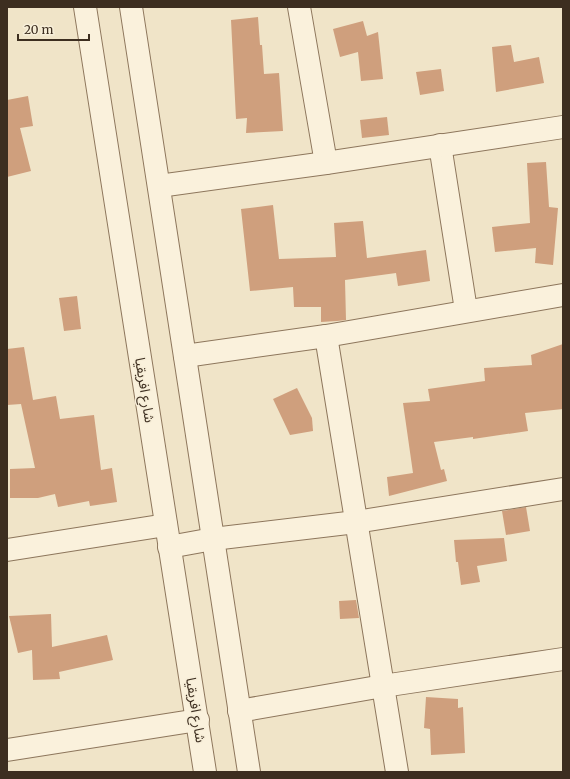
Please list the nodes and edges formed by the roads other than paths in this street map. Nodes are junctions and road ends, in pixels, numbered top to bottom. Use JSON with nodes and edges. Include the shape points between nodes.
{"nodes":[{"id":1,"x":86,"y":7,"type":"edge"},
{"id":2,"x":131,"y":7,"type":"edge"},
{"id":3,"x":299,"y":7,"type":"edge"},
{"id":4,"x":563,"y":127,"type":"edge"},
{"id":5,"x":440,"y":145,"type":"junction"},
{"id":6,"x":326,"y":163,"type":"junction"},
{"id":7,"x":159,"y":186,"type":"junction"},
{"id":8,"x":563,"y":295,"type":"edge"},
{"id":9,"x":466,"y":310,"type":"junction"},
{"id":10,"x":326,"y":336,"type":"junction"},
{"id":11,"x":185,"y":356,"type":"junction"},
{"id":12,"x":563,"y":489,"type":"edge"},
{"id":13,"x":356,"y":522,"type":"junction"},
{"id":14,"x":166,"y":525,"type":"junction"},
{"id":15,"x":213,"y":539,"type":"junction"},
{"id":16,"x":169,"y":546,"type":"junction"},
{"id":17,"x":7,"y":550,"type":"edge"},
{"id":18,"x":563,"y":659,"type":"edge"},
{"id":19,"x":383,"y":686,"type":"junction"},
{"id":20,"x":239,"y":711,"type":"junction"},
{"id":21,"x":198,"y":720,"type":"junction"},
{"id":22,"x":7,"y":750,"type":"edge"},
{"id":23,"x":205,"y":772,"type":"edge"},
{"id":24,"x":249,"y":772,"type":"edge"},
{"id":25,"x":398,"y":772,"type":"edge"}],
"edges":[{"from":1,"to":14,"type":"street","name":"شارع افريقيا"},
{"from":2,"to":7,"type":"street"},
{"from":3,"to":6,"type":"street"},
{"from":4,"to":5,"type":"street"},
{"from":5,"to":6,"type":"street"},
{"from":5,"to":9,"type":"street"},
{"from":6,"to":7,"type":"street"},
{"from":7,"to":11,"type":"street"},
{"from":8,"to":9,"type":"street"},
{"from":9,"to":10,"type":"street"},
{"from":10,"to":11,"type":"street"},
{"from":10,"to":13,"type":"street"},
{"from":11,"to":15,"type":"street"},
{"from":12,"to":13,"type":"street"},
{"from":13,"to":15,"type":"street"},
{"from":13,"to":19,"type":"street"},
{"from":14,"to":16,"type":"street","name":"شارع افريقيا"},
{"from":14,"to":17,"type":"street"},
{"from":15,"to":16,"type":"street"},
{"from":15,"to":20,"type":"street"},
{"from":16,"to":21,"type":"street","name":"شارع افريقيا"},
{"from":18,"to":19,"type":"street"},
{"from":19,"to":20,"type":"street"},
{"from":19,"to":25,"type":"street"},
{"from":20,"to":24,"type":"street"},
{"from":21,"to":22,"type":"street"},
{"from":21,"to":23,"type":"street","name":"شارع افريقيا"}]}
